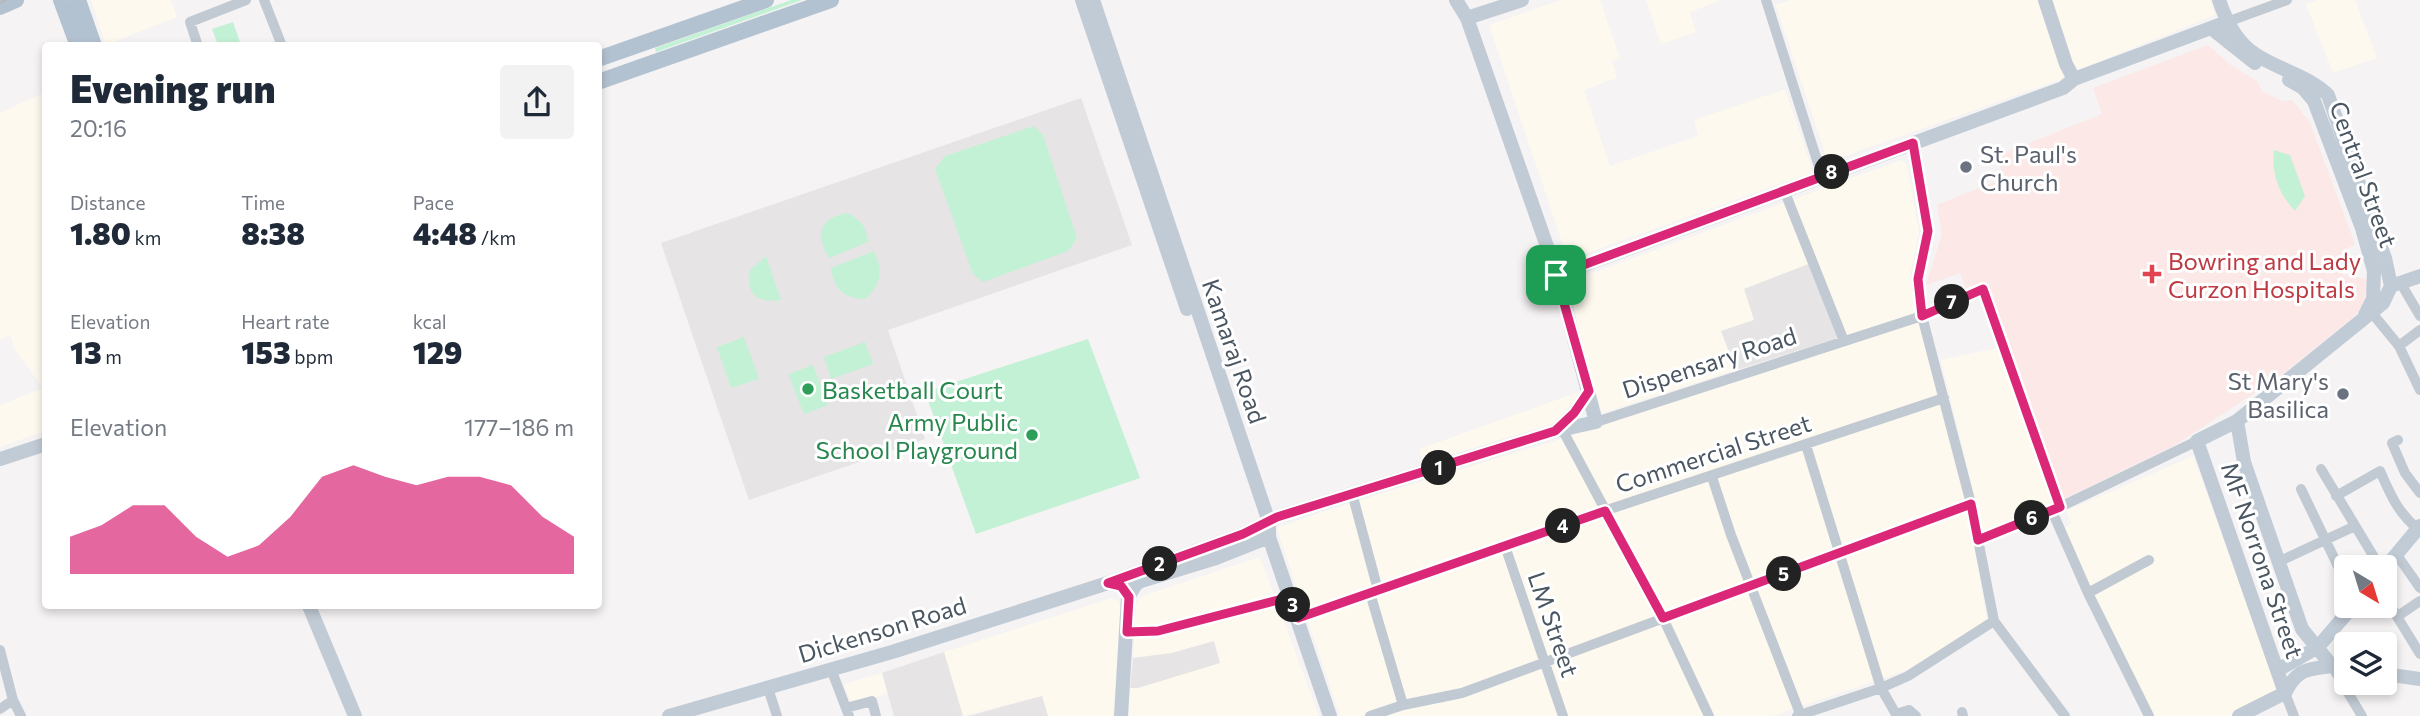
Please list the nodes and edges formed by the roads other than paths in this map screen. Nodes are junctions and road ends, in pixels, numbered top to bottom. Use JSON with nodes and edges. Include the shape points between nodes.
{"nodes":[{"id":1,"x":16,"y":0,"type":"edge"},
{"id":2,"x":61,"y":0,"type":"edge"},
{"id":3,"x":78,"y":0,"type":"edge"},
{"id":4,"x":246,"y":0,"type":"edge"},
{"id":5,"x":264,"y":0,"type":"edge"},
{"id":6,"x":766,"y":0,"type":"edge"},
{"id":7,"x":831,"y":0,"type":"edge"},
{"id":8,"x":1082,"y":0,"type":"edge"},
{"id":9,"x":1093,"y":0,"type":"edge"},
{"id":10,"x":1457,"y":0,"type":"edge"},
{"id":11,"x":1467,"y":0,"type":"edge"},
{"id":12,"x":1522,"y":0,"type":"edge"},
{"id":13,"x":1766,"y":0,"type":"edge"},
{"id":14,"x":2045,"y":0,"type":"edge"},
{"id":15,"x":2219,"y":0,"type":"edge"},
{"id":16,"x":2287,"y":0,"type":"edge"},
{"id":17,"x":0,"y":8,"type":"edge"},
{"id":18,"x":1468,"y":18,"type":"junction"},
{"id":19,"x":2227,"y":22,"type":"junction"},
{"id":20,"x":2211,"y":28,"type":"junction"},
{"id":21,"x":77,"y":42,"type":"edge"},
{"id":22,"x":93,"y":42,"type":"edge"},
{"id":23,"x":197,"y":42,"type":"edge"},
{"id":24,"x":280,"y":42,"type":"edge"},
{"id":25,"x":639,"y":44,"type":"junction"},
{"id":26,"x":602,"y":58,"type":"edge"},
{"id":27,"x":646,"y":65,"type":"junction"},
{"id":28,"x":1111,"y":71,"type":"junction"},
{"id":29,"x":2074,"y":79,"type":"junction"},
{"id":30,"x":602,"y":81,"type":"edge"},
{"id":31,"x":1913,"y":143,"type":"junction"},
{"id":32,"x":1822,"y":176,"type":"junction"},
{"id":33,"x":1784,"y":190,"type":"junction"},
{"id":34,"x":1556,"y":275,"type":"junction"},
{"id":35,"x":2420,"y":276,"type":"edge"},
{"id":36,"x":2395,"y":284,"type":"junction"},
{"id":37,"x":1922,"y":316,"type":"junction"},
{"id":38,"x":2420,"y":316,"type":"edge"},
{"id":39,"x":2366,"y":318,"type":"junction"},
{"id":40,"x":2420,"y":330,"type":"edge"},
{"id":41,"x":1844,"y":341,"type":"junction"},
{"id":42,"x":2399,"y":346,"type":"junction"},
{"id":43,"x":2415,"y":370,"type":"edge"},
{"id":44,"x":2420,"y":390,"type":"edge"},
{"id":45,"x":1589,"y":391,"type":"junction"},
{"id":46,"x":1944,"y":398,"type":"junction"},
{"id":47,"x":2236,"y":421,"type":"junction"},
{"id":48,"x":1596,"y":422,"type":"junction"},
{"id":49,"x":1559,"y":430,"type":"junction"},
{"id":50,"x":2398,"y":440,"type":"dead end"},
{"id":51,"x":2197,"y":441,"type":"junction"},
{"id":52,"x":42,"y":445,"type":"edge"},
{"id":53,"x":1806,"y":445,"type":"junction"},
{"id":54,"x":0,"y":459,"type":"edge"},
{"id":55,"x":2320,"y":469,"type":"dead end"},
{"id":56,"x":1712,"y":477,"type":"junction"},
{"id":57,"x":2301,"y":489,"type":"dead end"},
{"id":58,"x":2420,"y":493,"type":"edge"},
{"id":59,"x":1352,"y":494,"type":"junction"},
{"id":60,"x":2336,"y":496,"type":"junction"},
{"id":61,"x":1971,"y":504,"type":"junction"},
{"id":62,"x":2056,"y":509,"type":"junction"},
{"id":63,"x":1605,"y":511,"type":"junction"},
{"id":64,"x":2353,"y":527,"type":"junction"},
{"id":65,"x":1266,"y":528,"type":"junction"},
{"id":66,"x":2419,"y":528,"type":"edge"},
{"id":67,"x":1978,"y":540,"type":"junction"},
{"id":68,"x":2325,"y":542,"type":"junction"},
{"id":69,"x":1505,"y":546,"type":"junction"},
{"id":70,"x":1838,"y":555,"type":"junction"},
{"id":71,"x":2372,"y":555,"type":"edge"},
{"id":72,"x":2397,"y":555,"type":"edge"},
{"id":73,"x":2398,"y":556,"type":"edge"},
{"id":74,"x":2149,"y":560,"type":"dead end"},
{"id":75,"x":2334,"y":560,"type":"edge"},
{"id":76,"x":2278,"y":562,"type":"junction"},
{"id":77,"x":1108,"y":583,"type":"junction"},
{"id":78,"x":1750,"y":586,"type":"junction"},
{"id":79,"x":2420,"y":588,"type":"edge"},
{"id":80,"x":1374,"y":591,"type":"junction"},
{"id":81,"x":2088,"y":593,"type":"junction"},
{"id":82,"x":1129,"y":597,"type":"junction"},
{"id":83,"x":1290,"y":597,"type":"junction"},
{"id":84,"x":2420,"y":601,"type":"edge"},
{"id":85,"x":301,"y":609,"type":"edge"},
{"id":86,"x":310,"y":609,"type":"edge"},
{"id":87,"x":2398,"y":616,"type":"joint"},
{"id":88,"x":1298,"y":618,"type":"junction"},
{"id":89,"x":1663,"y":618,"type":"junction"},
{"id":90,"x":2343,"y":618,"type":"edge"},
{"id":91,"x":1994,"y":621,"type":"junction"},
{"id":92,"x":1127,"y":632,"type":"junction"},
{"id":93,"x":2318,"y":647,"type":"junction"},
{"id":94,"x":0,"y":650,"type":"edge"},
{"id":95,"x":2420,"y":654,"type":"edge"},
{"id":96,"x":2334,"y":662,"type":"edge"},
{"id":97,"x":1544,"y":663,"type":"junction"},
{"id":98,"x":2334,"y":667,"type":"edge"},
{"id":99,"x":831,"y":669,"type":"junction"},
{"id":100,"x":2278,"y":670,"type":"junction"},
{"id":101,"x":2397,"y":674,"type":"edge"},
{"id":102,"x":2419,"y":674,"type":"edge"},
{"id":103,"x":768,"y":688,"type":"junction"},
{"id":104,"x":1881,"y":688,"type":"junction"},
{"id":105,"x":2285,"y":693,"type":"junction"},
{"id":106,"x":2352,"y":695,"type":"edge"},
{"id":107,"x":13,"y":700,"type":"junction"},
{"id":108,"x":1403,"y":705,"type":"junction"},
{"id":109,"x":0,"y":709,"type":"edge"},
{"id":110,"x":848,"y":712,"type":"edge"},
{"id":111,"x":1896,"y":715,"type":"edge"},
{"id":112,"x":21,"y":716,"type":"edge"},
{"id":113,"x":345,"y":716,"type":"edge"},
{"id":114,"x":355,"y":716,"type":"edge"},
{"id":115,"x":669,"y":716,"type":"edge"},
{"id":116,"x":776,"y":716,"type":"edge"},
{"id":117,"x":876,"y":716,"type":"edge"},
{"id":118,"x":1122,"y":716,"type":"edge"},
{"id":119,"x":1331,"y":716,"type":"edge"},
{"id":120,"x":1370,"y":716,"type":"edge"},
{"id":121,"x":1563,"y":716,"type":"edge"},
{"id":122,"x":1710,"y":716,"type":"edge"},
{"id":123,"x":1799,"y":716,"type":"edge"},
{"id":124,"x":1916,"y":716,"type":"edge"},
{"id":125,"x":2065,"y":716,"type":"edge"},
{"id":126,"x":2149,"y":716,"type":"edge"},
{"id":127,"x":2239,"y":716,"type":"edge"},
{"id":128,"x":2294,"y":716,"type":"edge"},
{"id":129,"x":2362,"y":716,"type":"edge"}],
"edges":[{"from":1,"to":17,"type":"main road"},
{"from":2,"to":21,"type":"main road"},
{"from":3,"to":22,"type":"main road"},
{"from":4,"to":23,"type":"street","via":[[190,22]]},
{"from":5,"to":24,"type":"street"},
{"from":6,"to":25,"type":"main road"},
{"from":7,"to":27,"type":"main road"},
{"from":8,"to":28,"type":"street","name":"Kamaraj Road"},
{"from":9,"to":28,"type":"street","name":"Kamaraj Road"},
{"from":10,"to":18,"type":"street"},
{"from":11,"to":18,"type":"street"},
{"from":12,"to":18,"type":"street"},
{"from":13,"to":32,"type":"street"},
{"from":14,"to":29,"type":"street"},
{"from":15,"to":19,"type":"street","name":"Central Street"},
{"from":16,"to":19,"type":"street"},
{"from":18,"to":34,"type":"street"},
{"from":19,"to":20,"type":"street"},
{"from":19,"to":36,"type":"street","name":"Central Street","via":[[2255,54],[2316,84],[2328,95]]},
{"from":20,"to":29,"type":"street"},
{"from":20,"to":39,"type":"street","name":"Central Street","via":[[2248,59],[2303,88],[2314,101],[2375,273]]},
{"from":25,"to":26,"type":"main road"},
{"from":25,"to":27,"type":"main road"},
{"from":27,"to":30,"type":"main road"},
{"from":28,"to":65,"type":"street","name":"Kamaraj Road"},
{"from":29,"to":31,"type":"street","via":[[2063,88]]},
{"from":31,"to":32,"type":"street"},
{"from":31,"to":37,"type":"street","via":[[1928,231],[1918,279]]},
{"from":32,"to":33,"type":"street"},
{"from":33,"to":34,"type":"street"},
{"from":33,"to":41,"type":"street"},
{"from":34,"to":45,"type":"street"},
{"from":35,"to":36,"type":"street"},
{"from":36,"to":38,"type":"street"},
{"from":36,"to":39,"type":"street"},
{"from":37,"to":41,"type":"street","name":"Dispensary Road"},
{"from":37,"to":46,"type":"street"},
{"from":37,"to":62,"type":"street","name":"Dispensary Road","via":[[1983,289]]},
{"from":39,"to":42,"type":"street"},
{"from":39,"to":47,"type":"street"},
{"from":40,"to":42,"type":"street"},
{"from":41,"to":48,"type":"street","name":"Dispensary Road"},
{"from":42,"to":43,"type":"street"},
{"from":43,"to":44,"type":"street"},
{"from":45,"to":48,"type":"street"},
{"from":45,"to":49,"type":"street"},
{"from":46,"to":53,"type":"street","name":"Commercial Street"},
{"from":46,"to":61,"type":"street"},
{"from":47,"to":51,"type":"street"},
{"from":47,"to":76,"type":"street","name":"MF Norrona Street","via":[[2244,462]]},
{"from":48,"to":49,"type":"street","name":"Dispensary Road"},
{"from":49,"to":59,"type":"street","name":"Dispensary Road"},
{"from":49,"to":63,"type":"street"},
{"from":50,"to":58,"type":"street","via":[[2392,443]]},
{"from":51,"to":62,"type":"street"},
{"from":51,"to":100,"type":"street","name":"MF Norrona Street"},
{"from":52,"to":54,"type":"street"},
{"from":53,"to":56,"type":"street","name":"Commercial Street"},
{"from":53,"to":70,"type":"street"},
{"from":55,"to":60,"type":"street"},
{"from":56,"to":63,"type":"street","name":"Commercial Street"},
{"from":56,"to":78,"type":"street"},
{"from":57,"to":68,"type":"street"},
{"from":59,"to":65,"type":"street","name":"Dispensary Road","via":[[1277,517]]},
{"from":59,"to":80,"type":"street"},
{"from":60,"to":64,"type":"street"},
{"from":60,"to":66,"type":"street","via":[[2380,471],[2393,501]]},
{"from":61,"to":67,"type":"street"},
{"from":61,"to":70,"type":"street"},
{"from":62,"to":67,"type":"street"},
{"from":62,"to":81,"type":"street"},
{"from":63,"to":69,"type":"street","name":"Commercial Street"},
{"from":63,"to":89,"type":"street"},
{"from":64,"to":68,"type":"street"},
{"from":64,"to":71,"type":"street"},
{"from":65,"to":77,"type":"street","name":"Dickenson Road"},
{"from":65,"to":82,"type":"street","via":[[1216,558],[1141,581]]},
{"from":65,"to":83,"type":"street","name":"Kamaraj Road"},
{"from":66,"to":72,"type":"street"},
{"from":67,"to":91,"type":"street"},
{"from":68,"to":75,"type":"street"},
{"from":68,"to":76,"type":"street"},
{"from":69,"to":80,"type":"street","name":"Commercial Street"},
{"from":69,"to":97,"type":"street","name":"LM Street"},
{"from":70,"to":78,"type":"street"},
{"from":70,"to":104,"type":"street"},
{"from":73,"to":79,"type":"street"},
{"from":74,"to":81,"type":"street"},
{"from":76,"to":93,"type":"street","name":"MF Norrona Street","via":[[2302,629]]},
{"from":77,"to":82,"type":"street","via":[[1121,586]]},
{"from":77,"to":99,"type":"street","name":"Dickenson Road"},
{"from":78,"to":89,"type":"street"},
{"from":78,"to":123,"type":"street"},
{"from":80,"to":88,"type":"street","name":"Commercial Street"},
{"from":80,"to":108,"type":"street"},
{"from":81,"to":126,"type":"street"},
{"from":82,"to":92,"type":"street"},
{"from":83,"to":88,"type":"street","name":"Kamaraj Road"},
{"from":83,"to":92,"type":"street","via":[[1158,631]]},
{"from":84,"to":87,"type":"street"},
{"from":85,"to":113,"type":"street"},
{"from":86,"to":114,"type":"street"},
{"from":87,"to":95,"type":"street"},
{"from":88,"to":119,"type":"street","name":"Kamaraj Road"},
{"from":89,"to":97,"type":"street"},
{"from":89,"to":122,"type":"street"},
{"from":90,"to":93,"type":"street"},
{"from":91,"to":104,"type":"street"},
{"from":91,"to":125,"type":"street"},
{"from":92,"to":118,"type":"street"},
{"from":93,"to":96,"type":"street","name":"MF Norrona Street"},
{"from":93,"to":100,"type":"street"},
{"from":94,"to":107,"type":"street"},
{"from":97,"to":108,"type":"street","via":[[1462,692]]},
{"from":97,"to":121,"type":"street","name":"LM Street"},
{"from":98,"to":105,"type":"street","via":[[2304,670],[2292,678]]},
{"from":99,"to":103,"type":"street","name":"Dickenson Road"},
{"from":99,"to":110,"type":"street"},
{"from":100,"to":105,"type":"street","name":"MF Norrona Street"},
{"from":101,"to":102,"type":"street"},
{"from":103,"to":115,"type":"street","name":"Dickenson Road"},
{"from":103,"to":116,"type":"street"},
{"from":104,"to":111,"type":"street"},
{"from":104,"to":123,"type":"street"},
{"from":105,"to":127,"type":"street"},
{"from":105,"to":128,"type":"street"},
{"from":106,"to":129,"type":"street"},
{"from":107,"to":109,"type":"street"},
{"from":107,"to":112,"type":"street"},
{"from":108,"to":120,"type":"street"},
{"from":110,"to":117,"type":"street","via":[[872,701]]},
{"from":111,"to":124,"type":"street","via":[[1909,710]]}]}
